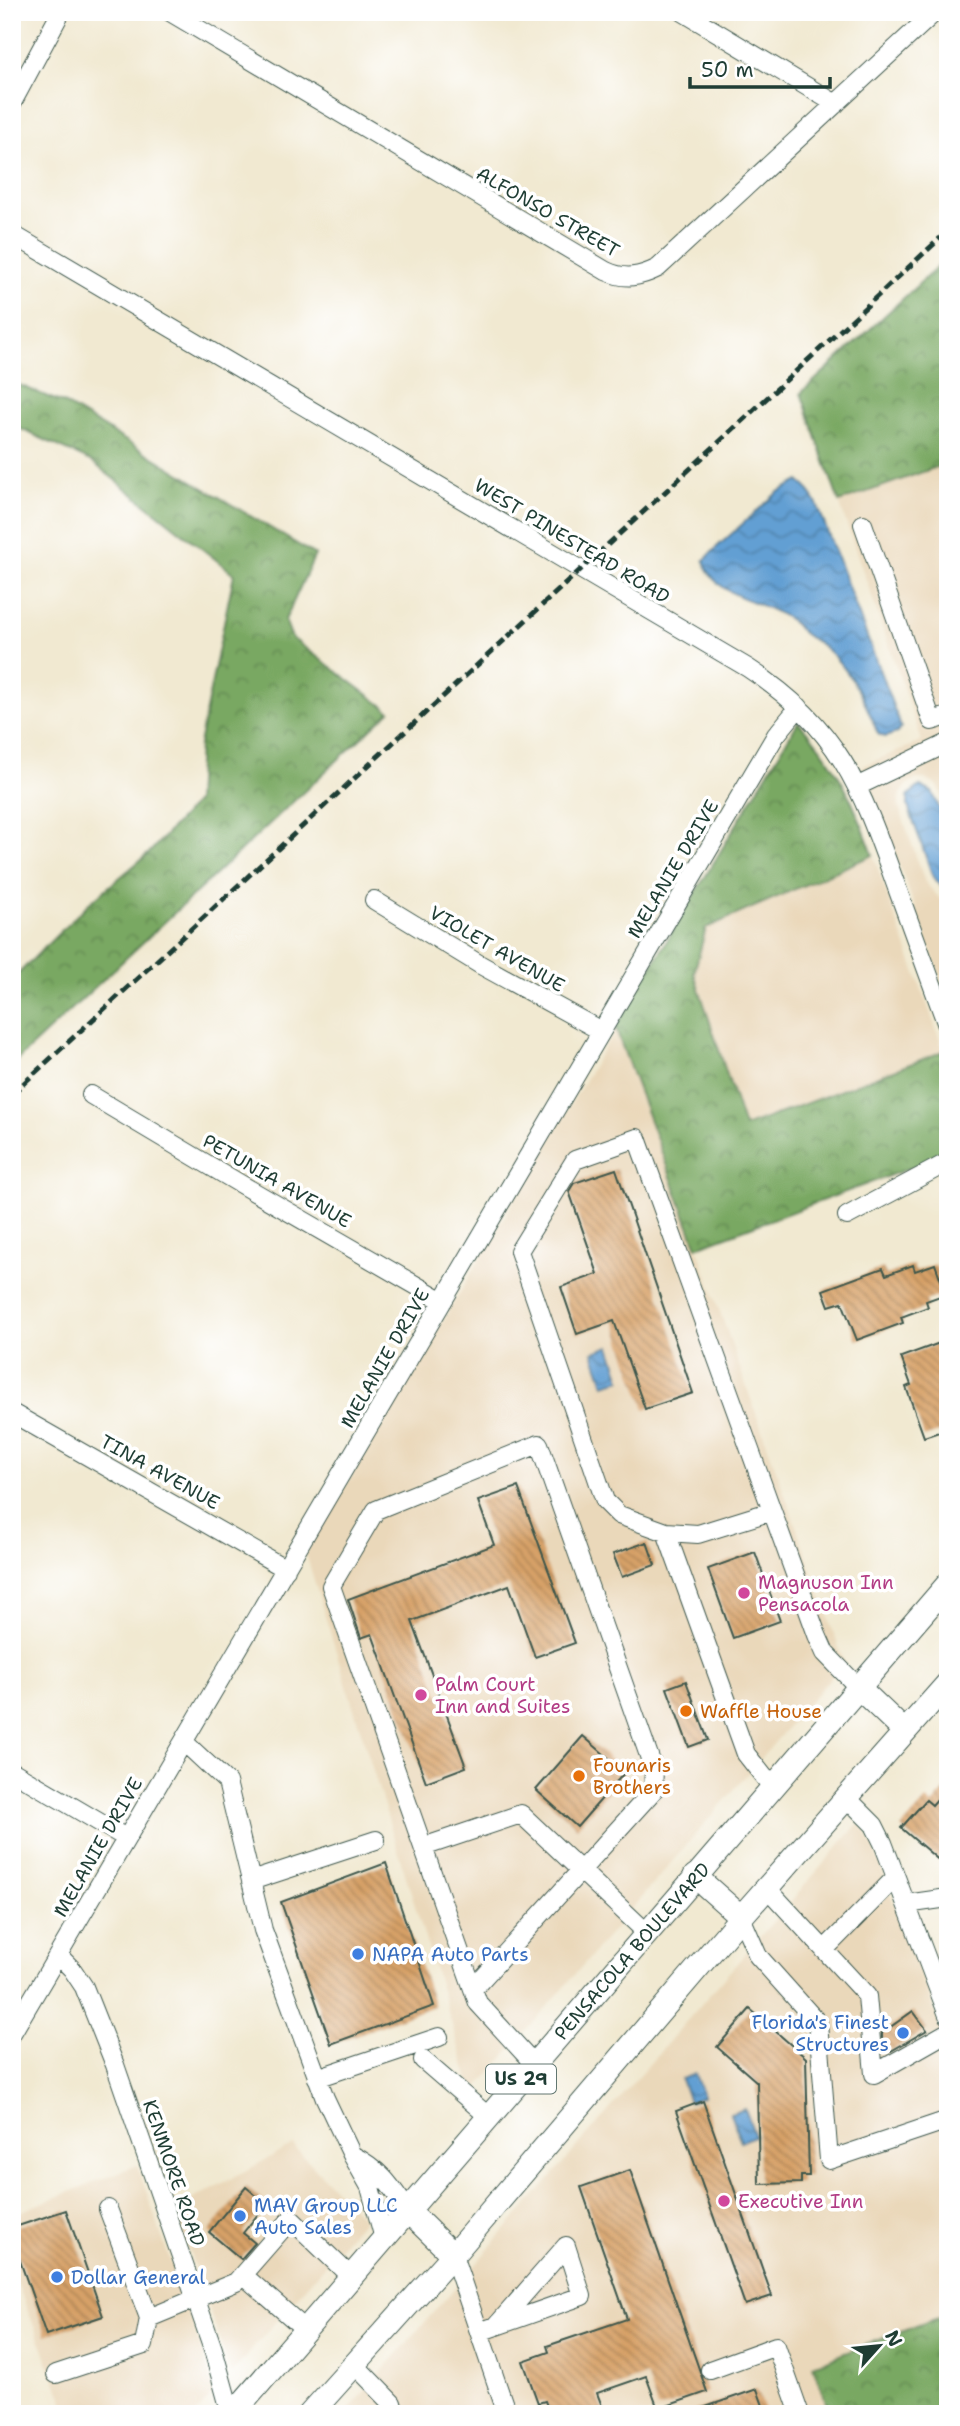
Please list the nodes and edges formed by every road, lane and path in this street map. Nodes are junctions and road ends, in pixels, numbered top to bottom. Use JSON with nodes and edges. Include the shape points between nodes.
{"nodes":[{"id":1,"x":61,"y":12,"type":"edge"},
{"id":2,"x":170,"y":12,"type":"edge"},
{"id":3,"x":683,"y":12,"type":"edge"},
{"id":4,"x":936,"y":12,"type":"edge"},
{"id":5,"x":12,"y":103,"type":"edge"},
{"id":6,"x":836,"y":104,"type":"junction"},
{"id":7,"x":12,"y":234,"type":"edge"},
{"id":8,"x":863,"y":524,"type":"dead end"},
{"id":9,"x":799,"y":707,"type":"junction"},
{"id":10,"x":948,"y":716,"type":"edge"},
{"id":11,"x":948,"y":743,"type":"edge"},
{"id":12,"x":858,"y":786,"type":"junction"},
{"id":13,"x":374,"y":901,"type":"dead end"},
{"id":14,"x":948,"y":1028,"type":"edge"},
{"id":15,"x":601,"y":1031,"type":"junction"},
{"id":16,"x":91,"y":1095,"type":"dead end"},
{"id":17,"x":948,"y":1162,"type":"edge"},
{"id":18,"x":847,"y":1216,"type":"dead end"},
{"id":19,"x":443,"y":1301,"type":"junction"},
{"id":20,"x":12,"y":1413,"type":"edge"},
{"id":21,"x":772,"y":1511,"type":"junction"},
{"id":22,"x":666,"y":1532,"type":"junction"},
{"id":23,"x":286,"y":1569,"type":"junction"},
{"id":24,"x":948,"y":1584,"type":"edge"},
{"id":25,"x":948,"y":1683,"type":"edge"},
{"id":26,"x":858,"y":1687,"type":"junction"},
{"id":27,"x":904,"y":1731,"type":"junction"},
{"id":28,"x":184,"y":1742,"type":"junction"},
{"id":29,"x":12,"y":1771,"type":"edge"},
{"id":30,"x":772,"y":1787,"type":"junction"},
{"id":31,"x":847,"y":1798,"type":"junction"},
{"id":32,"x":126,"y":1838,"type":"junction"},
{"id":33,"x":376,"y":1840,"type":"dead end"},
{"id":34,"x":423,"y":1847,"type":"junction"},
{"id":35,"x":581,"y":1870,"type":"junction"},
{"id":36,"x":695,"y":1877,"type":"junction"},
{"id":37,"x":897,"y":1877,"type":"junction"},
{"id":38,"x":251,"y":1881,"type":"junction"},
{"id":39,"x":767,"y":1888,"type":"junction"},
{"id":40,"x":948,"y":1898,"type":"edge"},
{"id":41,"x":906,"y":1904,"type":"junction"},
{"id":42,"x":741,"y":1917,"type":"junction"},
{"id":43,"x":646,"y":1933,"type":"junction"},
{"id":44,"x":824,"y":1950,"type":"junction"},
{"id":45,"x":58,"y":1955,"type":"junction"},
{"id":46,"x":473,"y":1989,"type":"junction"},
{"id":47,"x":948,"y":2015,"type":"edge"},
{"id":48,"x":948,"y":2032,"type":"edge"},
{"id":49,"x":12,"y":2033,"type":"edge"},
{"id":50,"x":439,"y":2036,"type":"dead end"},
{"id":51,"x":422,"y":2060,"type":"dead end"},
{"id":52,"x":534,"y":2064,"type":"junction"},
{"id":53,"x":317,"y":2078,"type":"junction"},
{"id":54,"x":489,"y":2117,"type":"junction"},
{"id":55,"x":948,"y":2120,"type":"edge"},
{"id":56,"x":352,"y":2155,"type":"junction"},
{"id":57,"x":108,"y":2209,"type":"dead end"},
{"id":58,"x":408,"y":2211,"type":"junction"},
{"id":59,"x":384,"y":2239,"type":"junction"},
{"id":60,"x":453,"y":2255,"type":"junction"},
{"id":61,"x":243,"y":2275,"type":"junction"},
{"id":62,"x":351,"y":2277,"type":"junction"},
{"id":63,"x":195,"y":2300,"type":"junction"},
{"id":64,"x":149,"y":2318,"type":"junction"},
{"id":65,"x":488,"y":2329,"type":"junction"},
{"id":66,"x":306,"y":2330,"type":"junction"},
{"id":67,"x":354,"y":2364,"type":"junction"},
{"id":68,"x":710,"y":2370,"type":"dead end"},
{"id":69,"x":56,"y":2374,"type":"dead end"},
{"id":70,"x":232,"y":2414,"type":"edge"},
{"id":71,"x":310,"y":2414,"type":"edge"},
{"id":72,"x":395,"y":2414,"type":"edge"},
{"id":73,"x":507,"y":2414,"type":"edge"},
{"id":74,"x":800,"y":2414,"type":"edge"}],
"edges":[{"from":1,"to":5,"type":"street"},
{"from":2,"to":6,"type":"street","name":"ALFONSO STREET","via":[[595,265],[628,277],[658,268]]},
{"from":3,"to":6,"type":"street"},
{"from":4,"to":6,"type":"street","name":"ALFONSO STREET"},
{"from":7,"to":9,"type":"street","name":"WEST PINESTEAD ROAD","via":[[748,668]]},
{"from":8,"to":10,"type":"street","via":[[932,721]]},
{"from":9,"to":12,"type":"street","name":"WEST PINESTEAD ROAD","via":[[834,746]]},
{"from":9,"to":15,"type":"street","name":"MELANIE DRIVE","via":[[776,735]]},
{"from":11,"to":12,"type":"street"},
{"from":12,"to":14,"type":"street","name":"WEST PINESTEAD ROAD"},
{"from":13,"to":15,"type":"street","name":"VIOLET AVENUE"},
{"from":15,"to":19,"type":"street","name":"MELANIE DRIVE"},
{"from":16,"to":19,"type":"street","name":"PETUNIA AVENUE"},
{"from":17,"to":18,"type":"street"},
{"from":19,"to":23,"type":"street","name":"MELANIE DRIVE"},
{"from":20,"to":23,"type":"street","name":"TINA AVENUE"},
{"from":21,"to":22,"type":"street","via":[[698,1534]]},
{"from":21,"to":22,"type":"street","via":[[638,1138],[575,1160],[519,1251],[605,1501],[619,1516]]},
{"from":21,"to":26,"type":"street","via":[[825,1653]]},
{"from":22,"to":30,"type":"street","via":[[746,1754]]},
{"from":23,"to":28,"type":"street","name":"MELANIE DRIVE"},
{"from":24,"to":26,"type":"main road","name":"PENSACOLA BOULEVARD","number":"US 29"},
{"from":25,"to":27,"type":"main road","number":"US 29"},
{"from":26,"to":27,"type":"main road"},
{"from":26,"to":30,"type":"main road","name":"PENSACOLA BOULEVARD","number":"US 29"},
{"from":27,"to":31,"type":"main road","number":"US 29"},
{"from":28,"to":32,"type":"street","name":"MELANIE DRIVE"},
{"from":28,"to":38,"type":"street","via":[[227,1782]]},
{"from":29,"to":32,"type":"street"},
{"from":30,"to":36,"type":"main road","name":"PENSACOLA BOULEVARD","number":"US 29"},
{"from":31,"to":37,"type":"street","via":[[874,1825]]},
{"from":31,"to":39,"type":"main road","number":"US 29"},
{"from":32,"to":45,"type":"street","name":"MELANIE DRIVE"},
{"from":33,"to":38,"type":"street"},
{"from":34,"to":35,"type":"street","via":[[520,1814]]},
{"from":34,"to":35,"type":"street","via":[[331,1586],[376,1510],[539,1444],[654,1770],[653,1791]]},
{"from":34,"to":46,"type":"street"},
{"from":35,"to":43,"type":"street"},
{"from":35,"to":46,"type":"street"},
{"from":36,"to":42,"type":"main road"},
{"from":36,"to":43,"type":"main road","name":"PENSACOLA BOULEVARD","number":"US 29"},
{"from":37,"to":41,"type":"street"},
{"from":37,"to":44,"type":"street"},
{"from":38,"to":53,"type":"street","via":[[263,1930]]},
{"from":39,"to":42,"type":"main road","number":"US 29"},
{"from":39,"to":44,"type":"street"},
{"from":40,"to":41,"type":"street"},
{"from":41,"to":47,"type":"street"},
{"from":42,"to":55,"type":"street","via":[[758,1956],[818,2024],[829,2160]]},
{"from":42,"to":60,"type":"main road","number":"US 29"},
{"from":43,"to":52,"type":"main road","name":"PENSACOLA BOULEVARD","number":"US 29"},
{"from":44,"to":48,"type":"street","via":[[867,1996],[874,2074]]},
{"from":45,"to":49,"type":"street","name":"MELANIE DRIVE"},
{"from":45,"to":63,"type":"street","name":"KENMORE ROAD","via":[[84,1987]]},
{"from":46,"to":52,"type":"street","via":[[478,2003]]},
{"from":50,"to":53,"type":"street"},
{"from":51,"to":54,"type":"street"},
{"from":52,"to":54,"type":"main road","name":"PENSACOLA BOULEVARD","number":"US 29"},
{"from":53,"to":56,"type":"street"},
{"from":54,"to":58,"type":"main road","name":"PENSACOLA BOULEVARD","number":"US 29"},
{"from":56,"to":58,"type":"street","via":[[384,2176]]},
{"from":56,"to":59,"type":"street","via":[[370,2187]]},
{"from":57,"to":64,"type":"street"},
{"from":58,"to":59,"type":"main road","name":"PENSACOLA BOULEVARD","number":"US 29"},
{"from":58,"to":60,"type":"main road"},
{"from":59,"to":62,"type":"main road","name":"PENSACOLA BOULEVARD","number":"US 29"},
{"from":60,"to":65,"type":"street"},
{"from":60,"to":67,"type":"main road","number":"US 29"},
{"from":61,"to":62,"type":"street","via":[[291,2220]]},
{"from":61,"to":63,"type":"street","via":[[236,2283]]},
{"from":61,"to":66,"type":"street"},
{"from":62,"to":66,"type":"main road","name":"PENSACOLA BOULEVARD","number":"US 29"},
{"from":63,"to":64,"type":"street"},
{"from":63,"to":70,"type":"street","name":"KENMORE ROAD"},
{"from":64,"to":69,"type":"street","via":[[144,2345]]},
{"from":65,"to":65,"type":"street","via":[[583,2297],[566,2246],[540,2276]]},
{"from":65,"to":73,"type":"street"},
{"from":66,"to":70,"type":"main road","name":"PENSACOLA BOULEVARD","number":"US 29"},
{"from":67,"to":71,"type":"main road","number":"US 29"},
{"from":67,"to":72,"type":"street","via":[[392,2403]]},
{"from":68,"to":74,"type":"street","via":[[776,2346]]}]}
